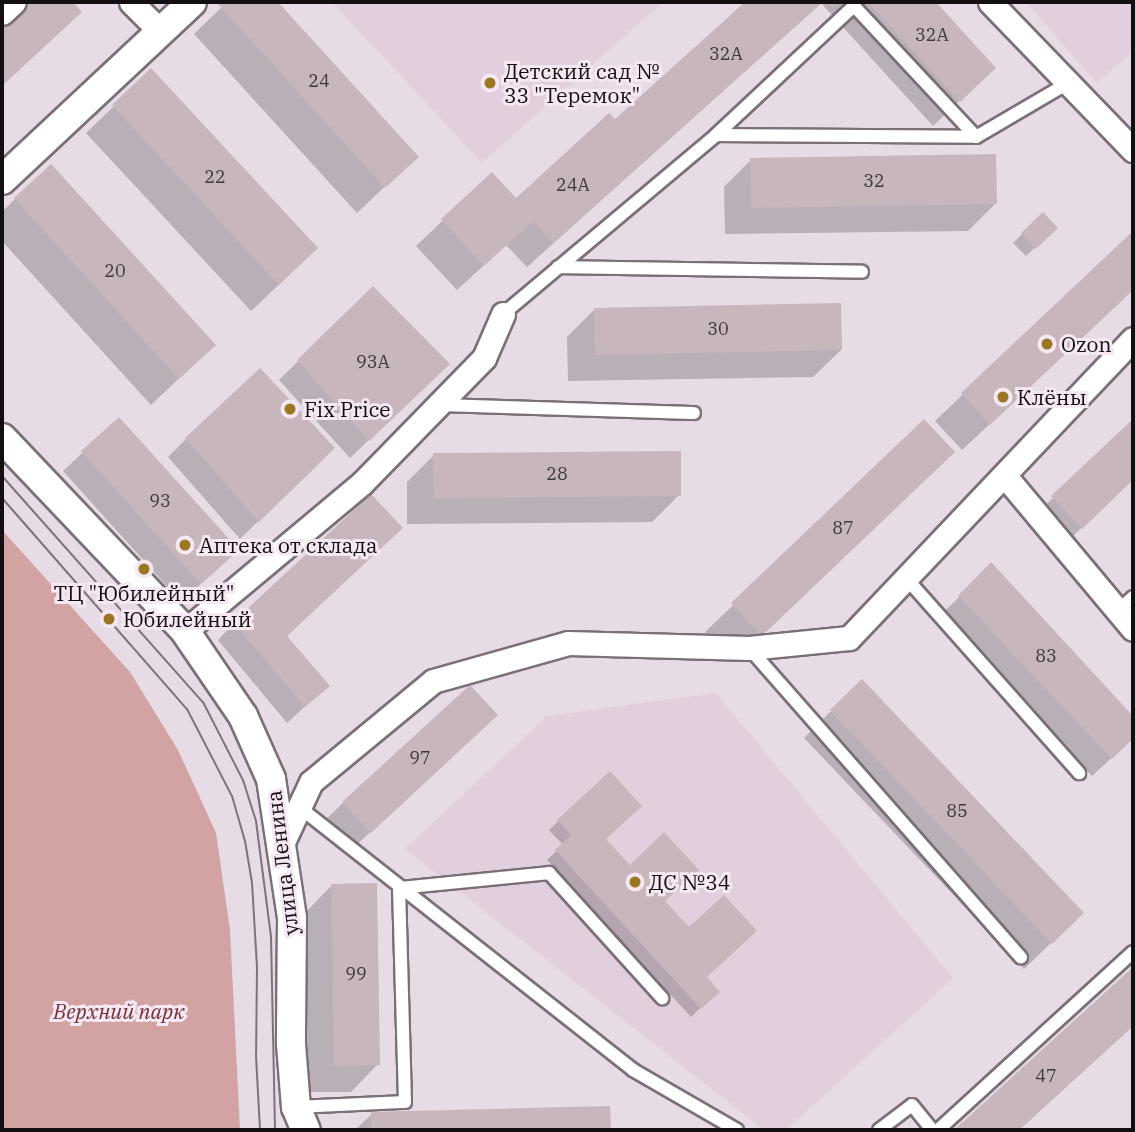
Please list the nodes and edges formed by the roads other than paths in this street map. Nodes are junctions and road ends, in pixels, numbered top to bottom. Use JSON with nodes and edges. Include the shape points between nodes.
{"nodes":[{"id":1,"x":14,"y":2,"type":"edge"},
{"id":2,"x":131,"y":2,"type":"edge"},
{"id":3,"x":192,"y":2,"type":"edge"},
{"id":4,"x":990,"y":2,"type":"edge"},
{"id":5,"x":2,"y":12,"type":"edge"},
{"id":6,"x":165,"y":26,"type":"junction"},
{"id":7,"x":1068,"y":83,"type":"junction"},
{"id":8,"x":716,"y":135,"type":"junction"},
{"id":9,"x":976,"y":137,"type":"junction"},
{"id":10,"x":1133,"y":150,"type":"edge"},
{"id":11,"x":2,"y":180,"type":"edge"},
{"id":12,"x":558,"y":267,"type":"junction"},
{"id":13,"x":862,"y":272,"type":"dead end"},
{"id":14,"x":503,"y":314,"type":"joint"},
{"id":15,"x":1133,"y":339,"type":"edge"},
{"id":16,"x":439,"y":405,"type":"junction"},
{"id":17,"x":694,"y":413,"type":"dead end"},
{"id":18,"x":2,"y":438,"type":"edge"},
{"id":19,"x":1005,"y":476,"type":"junction"},
{"id":20,"x":906,"y":578,"type":"junction"},
{"id":21,"x":1126,"y":604,"type":"edge"},
{"id":22,"x":1133,"y":629,"type":"edge"},
{"id":23,"x":185,"y":631,"type":"junction"},
{"id":24,"x":749,"y":648,"type":"junction"},
{"id":25,"x":1079,"y":773,"type":"dead end"},
{"id":26,"x":299,"y":807,"type":"junction"},
{"id":27,"x":283,"y":842,"type":"junction"},
{"id":28,"x":399,"y":888,"type":"junction"},
{"id":29,"x":1133,"y":952,"type":"edge"},
{"id":30,"x":1021,"y":958,"type":"dead end"},
{"id":31,"x":663,"y":998,"type":"dead end"},
{"id":32,"x":301,"y":1119,"type":"edge"},
{"id":33,"x":737,"y":1130,"type":"edge"},
{"id":34,"x":879,"y":1130,"type":"edge"},
{"id":35,"x":932,"y":1130,"type":"edge"},
{"id":36,"x":939,"y":1130,"type":"edge"}],
"edges":[{"from":1,"to":5,"type":"street"},
{"from":2,"to":6,"type":"street"},
{"from":3,"to":6,"type":"street"},
{"from":4,"to":7,"type":"street"},
{"from":6,"to":11,"type":"street"},
{"from":7,"to":9,"type":"lane"},
{"from":7,"to":10,"type":"street"},
{"from":8,"to":9,"type":"lane"},
{"from":8,"to":9,"type":"lane","via":[[854,6]]},
{"from":8,"to":12,"type":"lane"},
{"from":12,"to":13,"type":"lane"},
{"from":12,"to":14,"type":"lane"},
{"from":14,"to":16,"type":"street","via":[[484,358]]},
{"from":15,"to":19,"type":"street"},
{"from":16,"to":17,"type":"lane"},
{"from":16,"to":23,"type":"street","via":[[362,483]]},
{"from":18,"to":23,"type":"street","name":"улица Ленина"},
{"from":19,"to":20,"type":"street"},
{"from":19,"to":21,"type":"street"},
{"from":20,"to":24,"type":"street","via":[[849,638]]},
{"from":20,"to":25,"type":"lane"},
{"from":21,"to":22,"type":"street"},
{"from":23,"to":27,"type":"street","name":"улица Ленина","via":[[243,716],[271,779]]},
{"from":24,"to":26,"type":"street","via":[[569,643],[433,681],[311,782]]},
{"from":24,"to":30,"type":"lane"},
{"from":26,"to":27,"type":"street"},
{"from":26,"to":28,"type":"lane"},
{"from":27,"to":32,"type":"street","name":"улица Ленина","via":[[292,918],[291,1044]]},
{"from":28,"to":31,"type":"lane","via":[[549,873]]},
{"from":28,"to":32,"type":"lane","via":[[405,1102]]},
{"from":28,"to":33,"type":"lane","via":[[633,1070]]},
{"from":29,"to":36,"type":"lane"},
{"from":34,"to":35,"type":"lane","via":[[912,1105]]}]}
